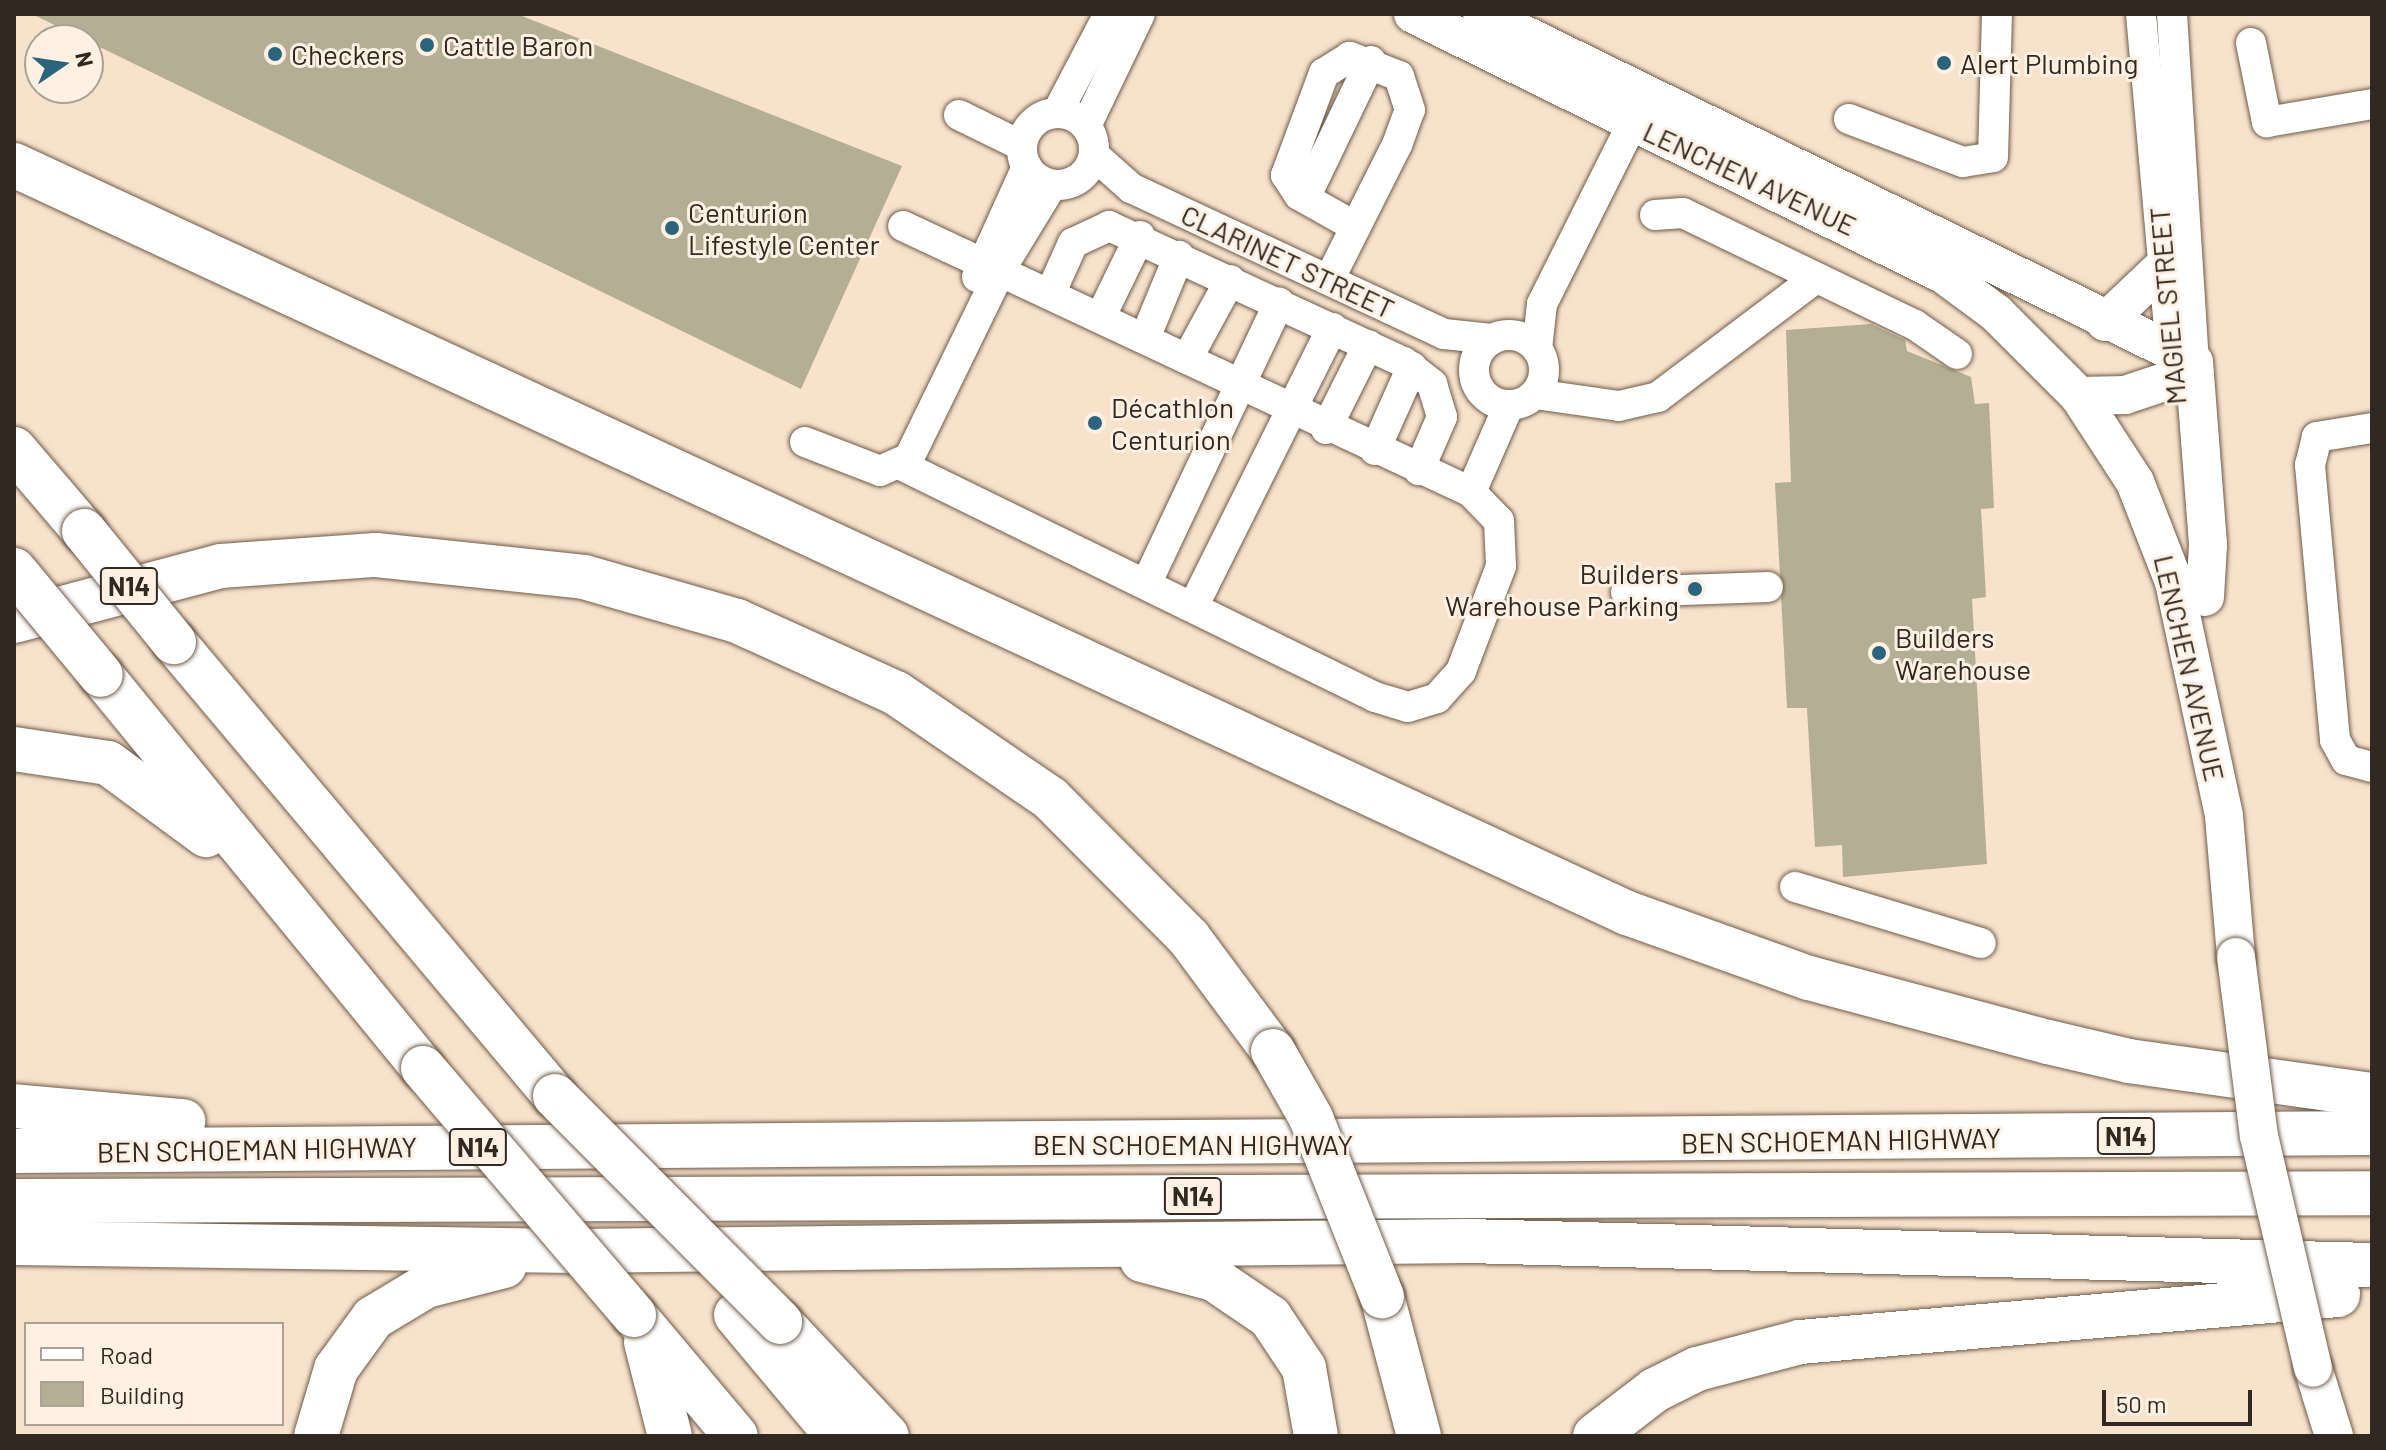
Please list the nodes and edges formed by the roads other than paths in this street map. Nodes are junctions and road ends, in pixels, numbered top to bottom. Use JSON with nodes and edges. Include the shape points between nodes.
{"nodes":[{"id":1,"x":1109,"y":14,"type":"edge"},
{"id":2,"x":1140,"y":14,"type":"edge"},
{"id":3,"x":1413,"y":14,"type":"edge"},
{"id":4,"x":1482,"y":14,"type":"edge"},
{"id":5,"x":1997,"y":14,"type":"edge"},
{"id":6,"x":2141,"y":14,"type":"edge"},
{"id":7,"x":2172,"y":14,"type":"edge"},
{"id":8,"x":2251,"y":43,"type":"dead end"},
{"id":9,"x":2372,"y":104,"type":"edge"},
{"id":10,"x":963,"y":108,"type":"dead end"},
{"id":11,"x":1057,"y":113,"type":"junction"},
{"id":12,"x":1849,"y":119,"type":"dead end"},
{"id":13,"x":1633,"y":122,"type":"junction"},
{"id":14,"x":1090,"y":141,"type":"junction"},
{"id":15,"x":1026,"y":147,"type":"junction"},
{"id":16,"x":14,"y":165,"type":"edge"},
{"id":17,"x":1064,"y":183,"type":"junction"},
{"id":18,"x":1131,"y":188,"type":"junction"},
{"id":19,"x":1655,"y":215,"type":"dead end"},
{"id":20,"x":903,"y":226,"type":"dead end"},
{"id":21,"x":1356,"y":227,"type":"junction"},
{"id":22,"x":1140,"y":236,"type":"junction"},
{"id":23,"x":1179,"y":256,"type":"junction"},
{"id":24,"x":992,"y":263,"type":"junction"},
{"id":25,"x":2164,"y":266,"type":"junction"},
{"id":26,"x":1230,"y":280,"type":"junction"},
{"id":27,"x":1329,"y":280,"type":"junction"},
{"id":28,"x":1812,"y":281,"type":"junction"},
{"id":29,"x":1051,"y":292,"type":"junction"},
{"id":30,"x":1279,"y":303,"type":"junction"},
{"id":31,"x":1542,"y":304,"type":"junction"},
{"id":32,"x":1101,"y":316,"type":"junction"},
{"id":33,"x":2105,"y":322,"type":"junction"},
{"id":34,"x":1332,"y":328,"type":"junction"},
{"id":35,"x":1444,"y":334,"type":"junction"},
{"id":36,"x":1497,"y":337,"type":"junction"},
{"id":37,"x":1145,"y":338,"type":"junction"},
{"id":38,"x":1368,"y":345,"type":"junction"},
{"id":39,"x":1957,"y":354,"type":"dead end"},
{"id":40,"x":1187,"y":359,"type":"junction"},
{"id":41,"x":1412,"y":367,"type":"junction"},
{"id":42,"x":1474,"y":367,"type":"junction"},
{"id":43,"x":2183,"y":367,"type":"junction"},
{"id":44,"x":1523,"y":382,"type":"junction"},
{"id":45,"x":1239,"y":384,"type":"junction"},
{"id":46,"x":2079,"y":396,"type":"junction"},
{"id":47,"x":1293,"y":412,"type":"junction"},
{"id":48,"x":2372,"y":428,"type":"edge"},
{"id":49,"x":1326,"y":429,"type":"junction"},
{"id":50,"x":805,"y":442,"type":"dead end"},
{"id":51,"x":14,"y":449,"type":"edge"},
{"id":52,"x":1375,"y":450,"type":"junction"},
{"id":53,"x":901,"y":465,"type":"junction"},
{"id":54,"x":1419,"y":470,"type":"junction"},
{"id":55,"x":1464,"y":489,"type":"junction"},
{"id":56,"x":14,"y":570,"type":"edge"},
{"id":57,"x":1147,"y":582,"type":"junction"},
{"id":58,"x":1768,"y":587,"type":"dead end"},
{"id":59,"x":1626,"y":592,"type":"dead end"},
{"id":60,"x":1193,"y":607,"type":"junction"},
{"id":61,"x":14,"y":621,"type":"edge"},
{"id":62,"x":14,"y":749,"type":"edge"},
{"id":63,"x":2372,"y":767,"type":"edge"},
{"id":64,"x":2224,"y":816,"type":"junction"},
{"id":65,"x":1795,"y":887,"type":"dead end"},
{"id":66,"x":1981,"y":943,"type":"dead end"},
{"id":67,"x":372,"y":1006,"type":"junction"},
{"id":68,"x":2372,"y":1095,"type":"edge"},
{"id":69,"x":555,"y":1096,"type":"junction"},
{"id":70,"x":14,"y":1106,"type":"edge"},
{"id":71,"x":2372,"y":1133,"type":"edge"},
{"id":72,"x":661,"y":1146,"type":"junction"},
{"id":73,"x":14,"y":1151,"type":"edge"},
{"id":74,"x":2372,"y":1193,"type":"edge"},
{"id":75,"x":14,"y":1201,"type":"edge"},
{"id":76,"x":14,"y":1243,"type":"edge"},
{"id":77,"x":972,"y":1249,"type":"junction"},
{"id":78,"x":573,"y":1251,"type":"junction"},
{"id":79,"x":2372,"y":1265,"type":"edge"},
{"id":80,"x":2372,"y":1291,"type":"edge"},
{"id":81,"x":637,"y":1318,"type":"junction"},
{"id":82,"x":316,"y":1436,"type":"edge"},
{"id":83,"x":670,"y":1436,"type":"edge"},
{"id":84,"x":736,"y":1436,"type":"edge"},
{"id":85,"x":837,"y":1436,"type":"edge"},
{"id":86,"x":887,"y":1436,"type":"edge"},
{"id":87,"x":1316,"y":1436,"type":"edge"},
{"id":88,"x":1419,"y":1436,"type":"edge"},
{"id":89,"x":1595,"y":1436,"type":"edge"},
{"id":90,"x":2334,"y":1436,"type":"edge"}],
"edges":[{"from":1,"to":11,"type":"street"},
{"from":2,"to":14,"type":"street"},
{"from":3,"to":13,"type":"main road","name":"LENCHEN AVENUE"},
{"from":4,"to":33,"type":"main road","name":"LENCHEN AVENUE"},
{"from":5,"to":12,"type":"street","via":[[1993,157],[1963,162]]},
{"from":6,"to":25,"type":"street","name":"MAGIEL STREET"},
{"from":7,"to":43,"type":"street","name":"MAGIEL STREET"},
{"from":8,"to":9,"type":"street","via":[[2267,122]]},
{"from":10,"to":15,"type":"street"},
{"from":11,"to":14,"type":"street","name":"CLARINET STREET"},
{"from":11,"to":15,"type":"street"},
{"from":13,"to":31,"type":"street"},
{"from":13,"to":46,"type":"main road","name":"LENCHEN AVENUE","via":[[1943,274],[1996,313]]},
{"from":14,"to":17,"type":"street"},
{"from":14,"to":18,"type":"street","name":"CLARINET STREET"},
{"from":15,"to":17,"type":"street"},
{"from":15,"to":24,"type":"street"},
{"from":16,"to":68,"type":"highway","via":[[1627,913],[1809,978],[2048,1042],[2129,1061]]},
{"from":17,"to":18,"type":"street","name":"CLARINET STREET"},
{"from":17,"to":24,"type":"street"},
{"from":18,"to":27,"type":"street","name":"CLARINET STREET"},
{"from":19,"to":28,"type":"street","via":[[1683,213]]},
{"from":20,"to":24,"type":"street"},
{"from":21,"to":21,"type":"street","via":[[1291,187],[1287,166],[1324,73],[1350,57],[1371,61],[1405,82],[1410,110]]},
{"from":21,"to":27,"type":"street"},
{"from":22,"to":23,"type":"street"},
{"from":22,"to":29,"type":"street","via":[[1109,226],[1082,234]]},
{"from":22,"to":32,"type":"street"},
{"from":23,"to":26,"type":"street"},
{"from":23,"to":37,"type":"street"},
{"from":24,"to":29,"type":"street"},
{"from":24,"to":53,"type":"street","via":[[922,438]]},
{"from":25,"to":33,"type":"main road"},
{"from":25,"to":43,"type":"street","name":"MAGIEL STREET"},
{"from":26,"to":30,"type":"street"},
{"from":26,"to":40,"type":"street"},
{"from":27,"to":35,"type":"street","name":"CLARINET STREET"},
{"from":28,"to":39,"type":"street","via":[[1915,325]]},
{"from":28,"to":44,"type":"street","via":[[1658,397],[1619,406]]},
{"from":29,"to":32,"type":"street"},
{"from":30,"to":34,"type":"street"},
{"from":30,"to":45,"type":"street"},
{"from":31,"to":36,"type":"street"},
{"from":31,"to":44,"type":"street"},
{"from":32,"to":37,"type":"street"},
{"from":33,"to":43,"type":"main road","name":"LENCHEN AVENUE"},
{"from":34,"to":38,"type":"street"},
{"from":34,"to":47,"type":"street"},
{"from":35,"to":36,"type":"street","name":"CLARINET STREET"},
{"from":35,"to":42,"type":"street","name":"CLARINET STREET"},
{"from":36,"to":42,"type":"street"},
{"from":36,"to":44,"type":"street","name":"CLARINET STREET"},
{"from":37,"to":40,"type":"street"},
{"from":38,"to":41,"type":"street"},
{"from":38,"to":49,"type":"street"},
{"from":40,"to":45,"type":"street"},
{"from":41,"to":52,"type":"street"},
{"from":41,"to":54,"type":"street","via":[[1432,384],[1442,417]]},
{"from":42,"to":44,"type":"street","name":"CLARINET STREET"},
{"from":43,"to":46,"type":"main road","via":[[2125,395]]},
{"from":43,"to":64,"type":"main road","name":"MAGIEL STREET","via":[[2208,545],[2205,597]]},
{"from":44,"to":55,"type":"street"},
{"from":45,"to":47,"type":"street"},
{"from":45,"to":57,"type":"street"},
{"from":46,"to":64,"type":"main road","name":"LENCHEN AVENUE","via":[[2135,482],[2157,532]]},
{"from":47,"to":49,"type":"street"},
{"from":47,"to":60,"type":"street"},
{"from":48,"to":63,"type":"street","via":[[2317,437],[2310,465],[2335,740],[2346,760]]},
{"from":49,"to":52,"type":"street"},
{"from":50,"to":53,"type":"street","via":[[870,470]]},
{"from":51,"to":69,"type":"highway","number":"N14","bridge":true},
{"from":52,"to":54,"type":"street"},
{"from":53,"to":57,"type":"street"},
{"from":54,"to":55,"type":"street"},
{"from":55,"to":60,"type":"street","via":[[1499,521],[1501,566],[1461,671],[1429,703],[1408,707],[1375,697]]},
{"from":56,"to":67,"type":"highway","number":"N14","bridge":true},
{"from":57,"to":60,"type":"street"},
{"from":58,"to":59,"type":"street"},
{"from":61,"to":88,"type":"highway","bridge":true,"via":[[221,566],[376,555],[584,577],[699,608],[860,673],[972,739],[1050,798],[1189,938],[1273,1051],[1311,1118],[1382,1296]]},
{"from":62,"to":67,"type":"highway","via":[[108,763],[187,814]]},
{"from":64,"to":90,"type":"main road","name":"LENCHEN AVENUE","bridge":true,"via":[[2259,1136]]},
{"from":65,"to":66,"type":"street"},
{"from":67,"to":81,"type":"highway","number":"N14","bridge":true},
{"from":69,"to":85,"type":"highway","number":"N14","bridge":true},
{"from":69,"to":86,"type":"highway","bridge":true},
{"from":70,"to":72,"type":"highway","via":[[97,1118]]},
{"from":71,"to":72,"type":"highway","name":"BEN SCHOEMAN HIGHWAY","number":"N14"},
{"from":72,"to":73,"type":"highway","name":"BEN SCHOEMAN HIGHWAY","number":"N14"},
{"from":74,"to":75,"type":"highway","name":"BEN SCHOEMAN HIGHWAY","number":"N14"},
{"from":76,"to":78,"type":"highway"},
{"from":77,"to":78,"type":"highway"},
{"from":77,"to":79,"type":"highway","via":[[1694,1244],[2167,1265]]},
{"from":77,"to":87,"type":"highway","via":[[1133,1258],[1214,1279],[1251,1300],[1292,1342],[1312,1395]]},
{"from":78,"to":82,"type":"highway","via":[[465,1275],[397,1299],[348,1347],[325,1393]]},
{"from":80,"to":89,"type":"highway","via":[[1800,1342],[1697,1369],[1655,1390]]},
{"from":81,"to":83,"type":"highway"},
{"from":81,"to":84,"type":"highway","number":"N14"}]}
